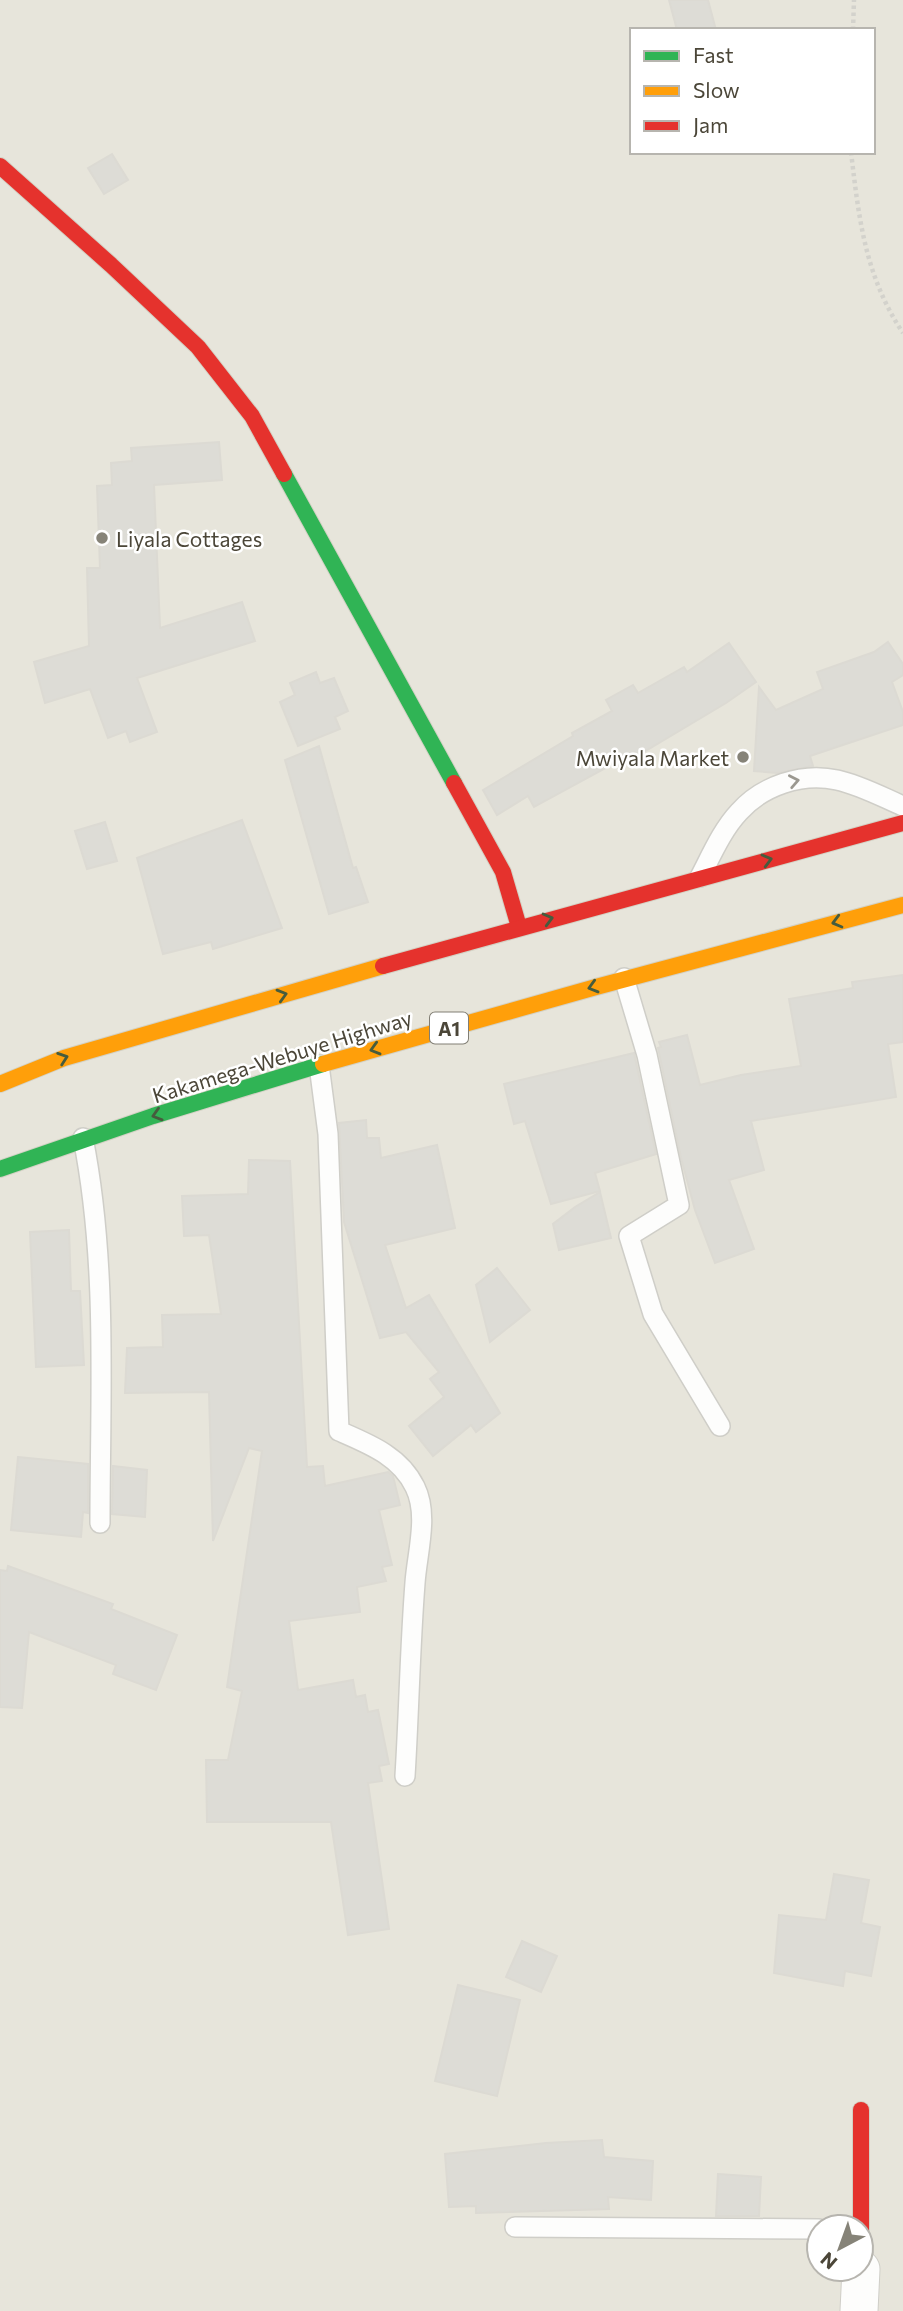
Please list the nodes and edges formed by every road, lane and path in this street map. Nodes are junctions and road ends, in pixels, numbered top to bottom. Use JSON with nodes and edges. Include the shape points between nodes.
{"nodes":[{"id":1,"x":854,"y":0,"type":"edge"},
{"id":2,"x":853,"y":28,"type":"edge"},
{"id":3,"x":851,"y":154,"type":"edge"},
{"id":4,"x":0,"y":166,"type":"edge"},
{"id":5,"x":903,"y":333,"type":"edge"},
{"id":6,"x":903,"y":806,"type":"edge"},
{"id":7,"x":903,"y":823,"type":"edge"},
{"id":8,"x":699,"y":878,"type":"junction"},
{"id":9,"x":903,"y":905,"type":"edge"},
{"id":10,"x":519,"y":927,"type":"junction"},
{"id":11,"x":624,"y":978,"type":"junction"},
{"id":12,"x":319,"y":1065,"type":"junction"},
{"id":13,"x":0,"y":1084,"type":"edge"},
{"id":14,"x":83,"y":1138,"type":"junction"},
{"id":15,"x":0,"y":1169,"type":"edge"},
{"id":16,"x":720,"y":1426,"type":"dead end"},
{"id":17,"x":100,"y":1522,"type":"dead end"},
{"id":18,"x":405,"y":1776,"type":"dead end"},
{"id":19,"x":861,"y":2110,"type":"dead end"},
{"id":20,"x":861,"y":2213,"type":"edge"},
{"id":21,"x":515,"y":2227,"type":"dead end"},
{"id":22,"x":805,"y":2229,"type":"edge"},
{"id":23,"x":860,"y":2283,"type":"edge"},
{"id":24,"x":859,"y":2311,"type":"edge"}],
"edges":[{"from":1,"to":2,"type":"path"},
{"from":3,"to":5,"type":"path","via":[[871,271]]},
{"from":4,"to":10,"type":"main road","via":[[198,347],[252,416],[503,872]]},
{"from":8,"to":6,"type":"lane","one_way":true,"via":[[738,813],[759,794],[783,783],[836,780]]},
{"from":8,"to":7,"type":"main road","one_way":true},
{"from":10,"to":8,"type":"main road","one_way":true},
{"from":9,"to":11,"type":"main road","name":"Kakamega-Webuye Highway","number":"A1","one_way":true},
{"from":13,"to":10,"type":"main road","one_way":true,"via":[[64,1058]]},
{"from":11,"to":12,"type":"main road","name":"Kakamega-Webuye Highway","number":"A1","one_way":true},
{"from":11,"to":16,"type":"lane","via":[[647,1055],[679,1205],[629,1236],[653,1314]]},
{"from":12,"to":14,"type":"main road","name":"Kakamega-Webuye Highway","number":"A1","one_way":true},
{"from":12,"to":18,"type":"lane","via":[[328,1134],[339,1431],[382,1450],[402,1469],[415,1488],[422,1515]]},
{"from":14,"to":15,"type":"main road","name":"Kakamega-Webuye Highway","number":"A1"},
{"from":14,"to":17,"type":"lane","via":[[93,1189],[100,1314]]},
{"from":19,"to":20,"type":"main road"},
{"from":21,"to":22,"type":"lane"},
{"from":23,"to":24,"type":"street"}]}
